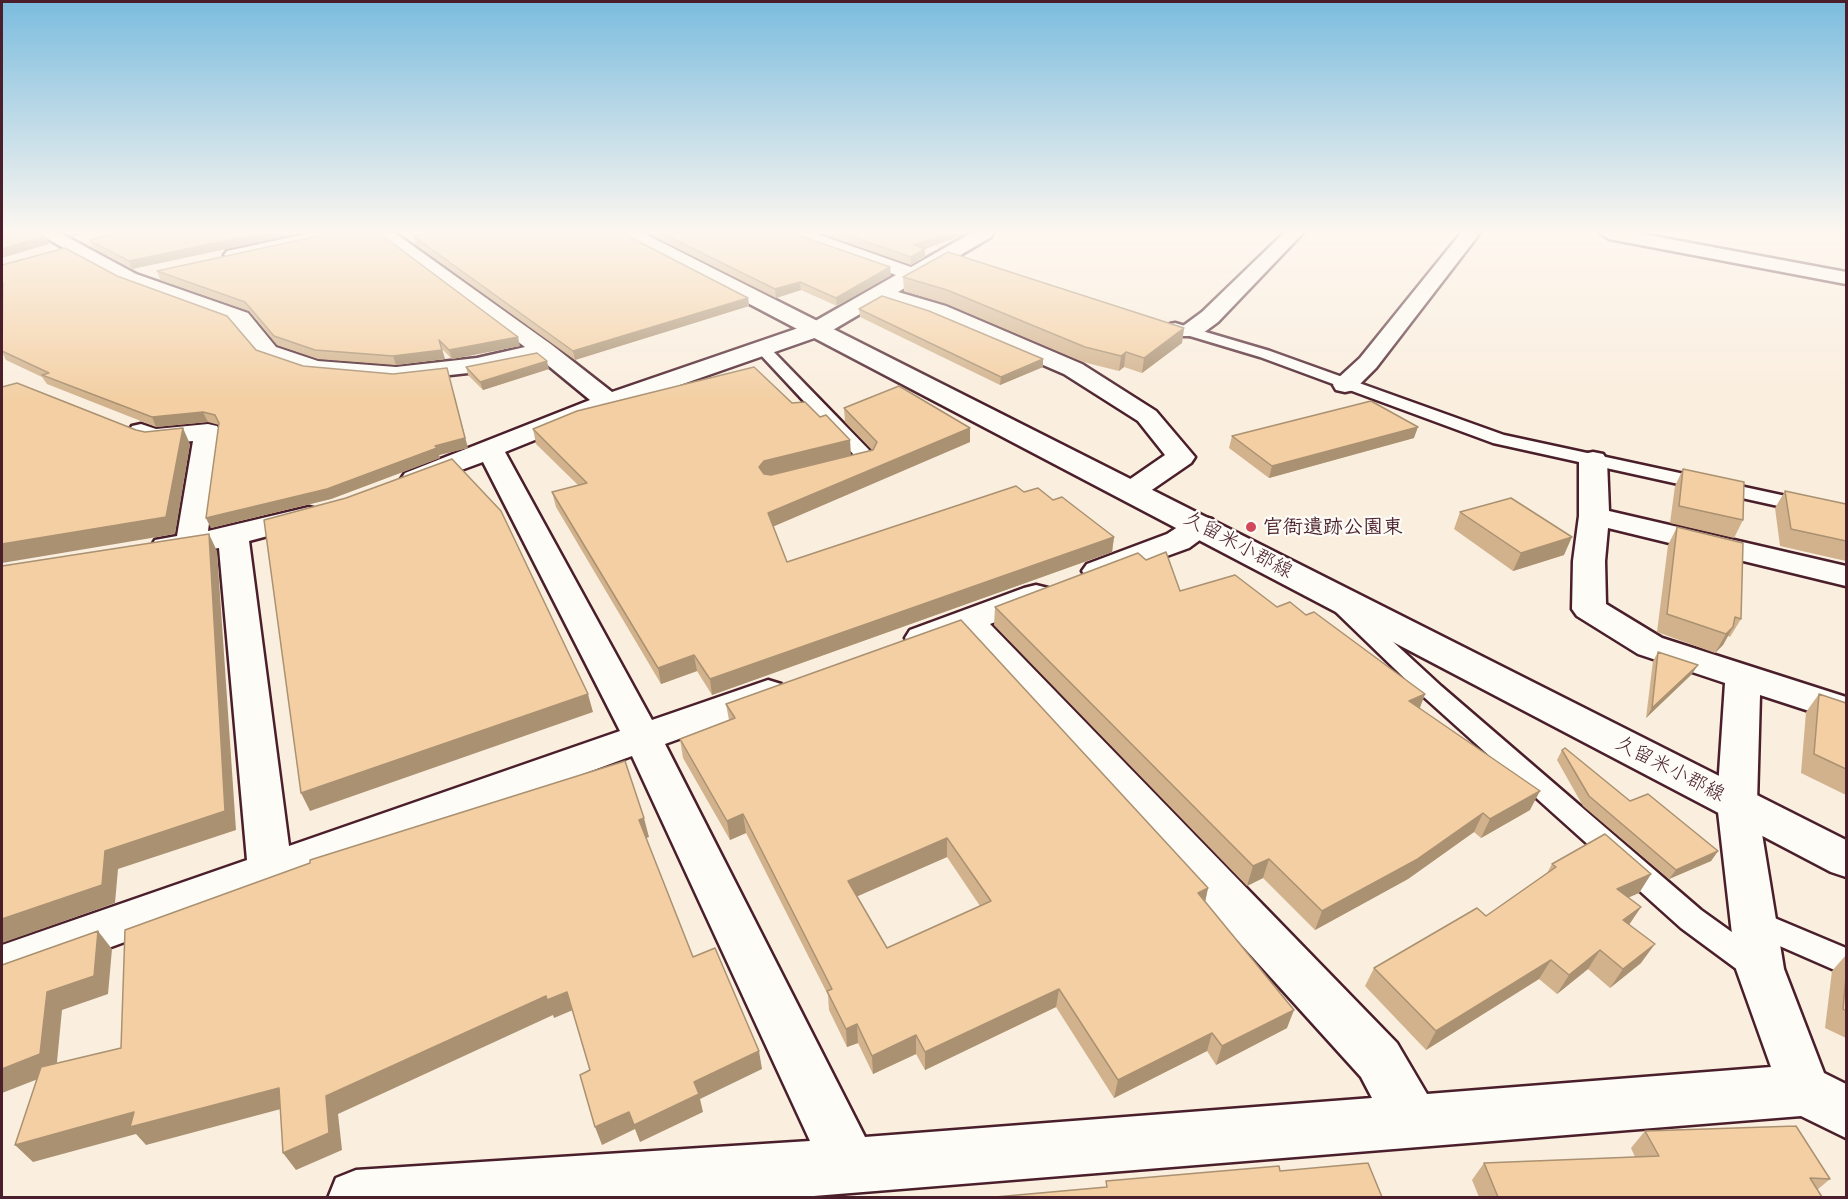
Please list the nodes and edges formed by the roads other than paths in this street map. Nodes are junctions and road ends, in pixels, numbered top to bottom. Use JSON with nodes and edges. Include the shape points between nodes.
{"nodes":[{"id":1,"x":159,"y":289,"type":"edge"},
{"id":2,"x":460,"y":289,"type":"edge"},
{"id":3,"x":739,"y":289,"type":"edge"},
{"id":4,"x":887,"y":289,"type":"edge"},
{"id":5,"x":1237,"y":289,"type":"edge"},
{"id":6,"x":1427,"y":289,"type":"edge"},
{"id":7,"x":880,"y":293,"type":"junction"},
{"id":8,"x":1157,"y":321,"type":"edge"},
{"id":9,"x":818,"y":329,"type":"junction"},
{"id":10,"x":1191,"y":331,"type":"junction"},
{"id":11,"x":763,"y":349,"type":"junction"},
{"id":12,"x":544,"y":350,"type":"junction"},
{"id":13,"x":1345,"y":385,"type":"junction"},
{"id":14,"x":609,"y":402,"type":"junction"},
{"id":15,"x":122,"y":425,"type":"edge"},
{"id":16,"x":491,"y":451,"type":"junction"},
{"id":17,"x":1593,"y":460,"type":"junction"},
{"id":18,"x":835,"y":466,"type":"edge"},
{"id":19,"x":1133,"y":490,"type":"junction"},
{"id":20,"x":384,"y":491,"type":"edge"},
{"id":21,"x":331,"y":510,"type":"edge"},
{"id":22,"x":1846,"y":515,"type":"edge"},
{"id":23,"x":1594,"y":516,"type":"junction"},
{"id":24,"x":1201,"y":525,"type":"junction"},
{"id":25,"x":233,"y":536,"type":"junction"},
{"id":26,"x":191,"y":543,"type":"junction"},
{"id":27,"x":143,"y":551,"type":"edge"},
{"id":28,"x":1846,"y":576,"type":"edge"},
{"id":29,"x":1328,"y":592,"type":"junction"},
{"id":30,"x":967,"y":621,"type":"junction"},
{"id":31,"x":889,"y":649,"type":"edge"},
{"id":32,"x":1743,"y":676,"type":"junction"},
{"id":33,"x":800,"y":681,"type":"edge"},
{"id":34,"x":1846,"y":710,"type":"edge"},
{"id":35,"x":643,"y":738,"type":"junction"},
{"id":36,"x":1737,"y":803,"type":"junction"},
{"id":37,"x":1846,"y":860,"type":"edge"},
{"id":38,"x":270,"y":870,"type":"junction"},
{"id":39,"x":1753,"y":921,"type":"junction"},
{"id":40,"x":1846,"y":962,"type":"edge"},
{"id":41,"x":2,"y":966,"type":"edge"},
{"id":42,"x":1760,"y":969,"type":"junction"},
{"id":43,"x":1826,"y":1101,"type":"edge"},
{"id":44,"x":1414,"y":1122,"type":"junction"},
{"id":45,"x":850,"y":1166,"type":"junction"},
{"id":46,"x":356,"y":1197,"type":"edge"}],
"edges":[{"from":1,"to":12,"type":"street","via":[[240,318],[268,352],[315,368],[396,374],[477,364]]},
{"from":2,"to":12,"type":"street"},
{"from":3,"to":9,"type":"street","name":"久留米小郡線"},
{"from":4,"to":7,"type":"street"},
{"from":5,"to":10,"type":"street"},
{"from":6,"to":13,"type":"street","via":[[1368,363]]},
{"from":7,"to":9,"type":"street"},
{"from":7,"to":19,"type":"street","via":[[938,311],[1073,369],[1147,416],[1181,458]]},
{"from":8,"to":10,"type":"lane"},
{"from":9,"to":11,"type":"street"},
{"from":9,"to":19,"type":"street","name":"久留米小郡線"},
{"from":10,"to":13,"type":"lane"},
{"from":11,"to":14,"type":"street"},
{"from":11,"to":18,"type":"lane","via":[[867,458]]},
{"from":12,"to":14,"type":"street"},
{"from":13,"to":17,"type":"lane","via":[[1499,439]]},
{"from":14,"to":16,"type":"street"},
{"from":15,"to":26,"type":"street","via":[[153,437],[208,432]]},
{"from":16,"to":20,"type":"street"},
{"from":16,"to":35,"type":"street"},
{"from":17,"to":22,"type":"lane"},
{"from":17,"to":23,"type":"street"},
{"from":19,"to":24,"type":"street","name":"久留米小郡線"},
{"from":21,"to":25,"type":"street"},
{"from":23,"to":28,"type":"street"},
{"from":23,"to":32,"type":"street","via":[[1589,609],[1650,646]]},
{"from":24,"to":29,"type":"street","name":"久留米小郡線"},
{"from":24,"to":30,"type":"street","via":[[1178,541]]},
{"from":25,"to":26,"type":"street"},
{"from":25,"to":38,"type":"street"},
{"from":26,"to":27,"type":"street"},
{"from":29,"to":36,"type":"street","name":"久留米小郡線"},
{"from":29,"to":42,"type":"lane","via":[[1433,692],[1691,919]]},
{"from":30,"to":31,"type":"street"},
{"from":30,"to":44,"type":"street","via":[[1380,1060]]},
{"from":32,"to":34,"type":"street"},
{"from":32,"to":36,"type":"street"},
{"from":33,"to":35,"type":"street"},
{"from":35,"to":38,"type":"street"},
{"from":35,"to":45,"type":"street"},
{"from":36,"to":37,"type":"street","name":"久留米小郡線"},
{"from":36,"to":39,"type":"street"},
{"from":38,"to":41,"type":"street"},
{"from":39,"to":40,"type":"lane"},
{"from":39,"to":42,"type":"street"},
{"from":42,"to":43,"type":"street"},
{"from":43,"to":44,"type":"street"},
{"from":44,"to":45,"type":"street"},
{"from":45,"to":46,"type":"street"}]}
